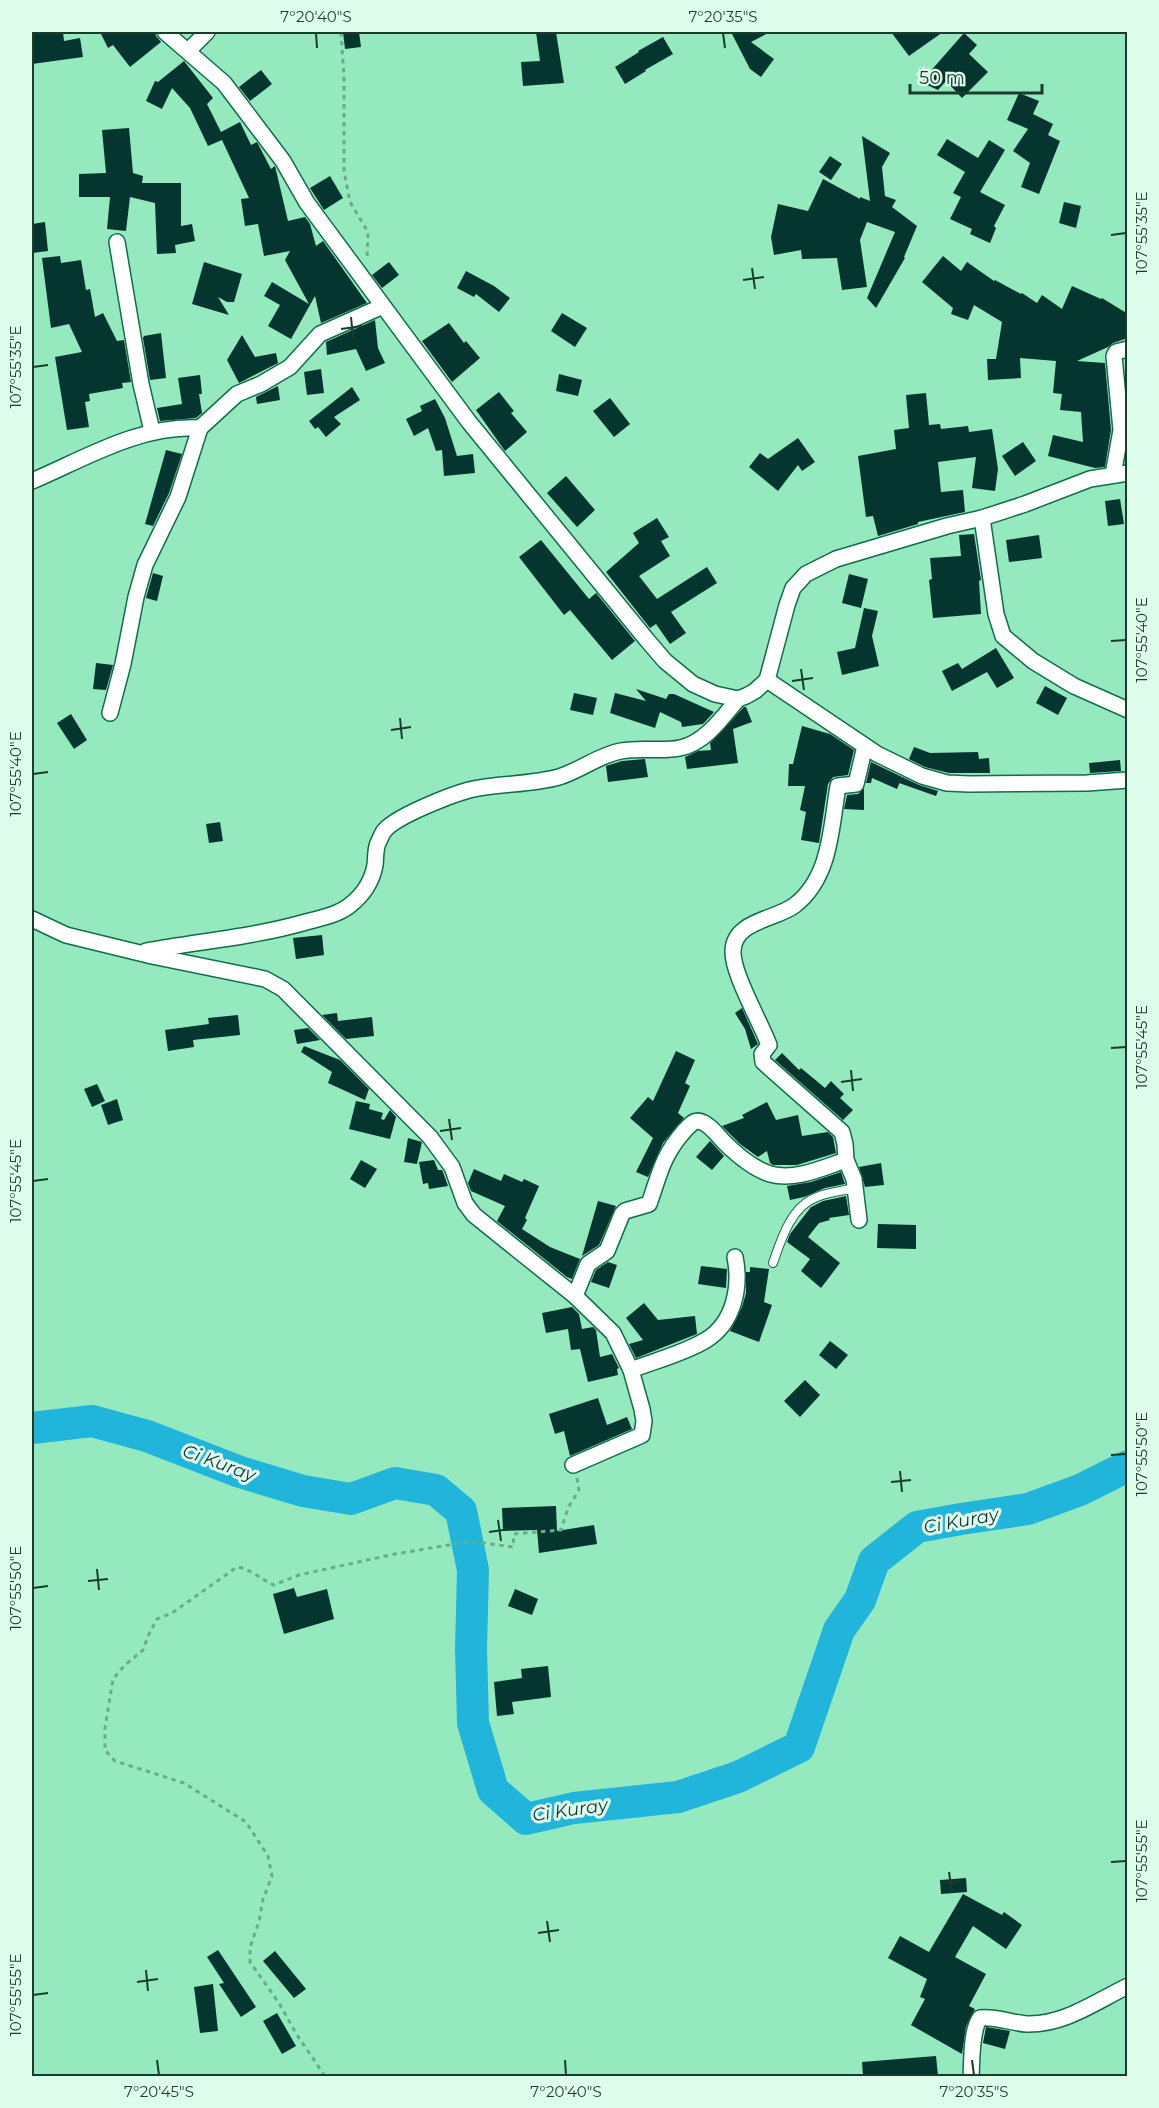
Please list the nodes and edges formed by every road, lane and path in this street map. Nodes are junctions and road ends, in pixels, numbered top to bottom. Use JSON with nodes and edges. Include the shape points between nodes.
{"nodes":[{"id":1,"x":165,"y":32,"type":"edge"},
{"id":2,"x":207,"y":32,"type":"edge"},
{"id":3,"x":341,"y":32,"type":"edge"},
{"id":4,"x":188,"y":51,"type":"junction"},
{"id":5,"x":117,"y":242,"type":"dead end"},
{"id":6,"x":366,"y":284,"type":"junction"},
{"id":7,"x":383,"y":306,"type":"junction"},
{"id":8,"x":1128,"y":349,"type":"edge"},
{"id":9,"x":201,"y":428,"type":"junction"},
{"id":10,"x":152,"y":431,"type":"junction"},
{"id":11,"x":1120,"y":474,"type":"edge"},
{"id":12,"x":32,"y":481,"type":"edge"},
{"id":13,"x":982,"y":518,"type":"junction"},
{"id":14,"x":767,"y":680,"type":"junction"},
{"id":15,"x":738,"y":699,"type":"junction"},
{"id":16,"x":1128,"y":711,"type":"edge"},
{"id":17,"x":110,"y":713,"type":"dead end"},
{"id":18,"x":865,"y":746,"type":"junction"},
{"id":19,"x":1128,"y":780,"type":"edge"},
{"id":20,"x":32,"y":919,"type":"edge"},
{"id":21,"x":139,"y":953,"type":"junction"},
{"id":22,"x":846,"y":1160,"type":"junction"},
{"id":23,"x":855,"y":1188,"type":"junction"},
{"id":24,"x":859,"y":1220,"type":"dead end"},
{"id":25,"x":735,"y":1257,"type":"dead end"},
{"id":26,"x":773,"y":1263,"type":"dead end"},
{"id":27,"x":575,"y":1296,"type":"junction"},
{"id":28,"x":631,"y":1370,"type":"junction"},
{"id":29,"x":573,"y":1465,"type":"joint"},
{"id":30,"x":1128,"y":1986,"type":"edge"},
{"id":31,"x":326,"y":2076,"type":"edge"},
{"id":32,"x":971,"y":2076,"type":"edge"}],
"edges":[{"from":1,"to":4,"type":"street"},
{"from":2,"to":4,"type":"street"},
{"from":3,"to":6,"type":"path","via":[[344,171],[350,202],[368,232]]},
{"from":4,"to":6,"type":"street","via":[[224,83],[283,161],[307,204]]},
{"from":5,"to":10,"type":"street"},
{"from":6,"to":7,"type":"street"},
{"from":7,"to":9,"type":"street","via":[[320,334],[290,367],[237,394]]},
{"from":7,"to":15,"type":"street","via":[[469,422],[666,661],[693,684]]},
{"from":8,"to":11,"type":"street","via":[[1113,356],[1121,430]]},
{"from":9,"to":10,"type":"street"},
{"from":9,"to":17,"type":"street","via":[[178,497],[135,597]]},
{"from":10,"to":12,"type":"street"},
{"from":11,"to":13,"type":"street","via":[[1081,482]]},
{"from":13,"to":14,"type":"street","via":[[845,556],[806,574],[793,588]]},
{"from":13,"to":16,"type":"street","via":[[996,614],[1003,636],[1033,661],[1074,686]]},
{"from":14,"to":15,"type":"street","via":[[755,692]]},
{"from":14,"to":18,"type":"street"},
{"from":15,"to":21,"type":"street","via":[[703,736],[681,748],[621,751],[559,777],[469,790],[407,815],[384,831],[369,884],[348,907],[331,915],[253,935]]},
{"from":18,"to":19,"type":"street","via":[[911,772],[947,783],[1068,784]]},
{"from":18,"to":22,"type":"street","via":[[856,784],[838,786],[828,852],[811,889],[794,906],[741,931],[734,941],[733,953],[768,1046],[762,1054],[764,1062],[842,1132]]},
{"from":20,"to":21,"type":"street","via":[[66,935]]},
{"from":21,"to":27,"type":"street","via":[[265,979],[283,989],[430,1137],[452,1167],[465,1203],[474,1215]]},
{"from":22,"to":23,"type":"street"},
{"from":22,"to":27,"type":"street","via":[[801,1174],[769,1173],[727,1145],[705,1123],[692,1122],[663,1160],[649,1204],[622,1214],[607,1251],[588,1264]]},
{"from":23,"to":24,"type":"street"},
{"from":23,"to":26,"type":"lane","via":[[817,1197],[800,1209],[785,1230]]},
{"from":25,"to":28,"type":"street","via":[[737,1290],[720,1328],[704,1341]]},
{"from":27,"to":28,"type":"street","via":[[613,1333]]},
{"from":28,"to":29,"type":"street","via":[[642,1409],[642,1435]]},
{"from":29,"to":31,"type":"path","via":[[579,1490],[561,1530],[514,1534],[513,1547],[476,1542],[395,1554],[274,1585],[237,1567],[158,1619],[143,1650],[113,1679],[105,1750],[115,1761],[184,1783],[219,1804],[246,1822],[267,1856],[272,1876],[250,1947],[250,1962]]},
{"from":30,"to":32,"type":"street","via":[[1056,2021],[1027,2024],[980,2018]]}]}
